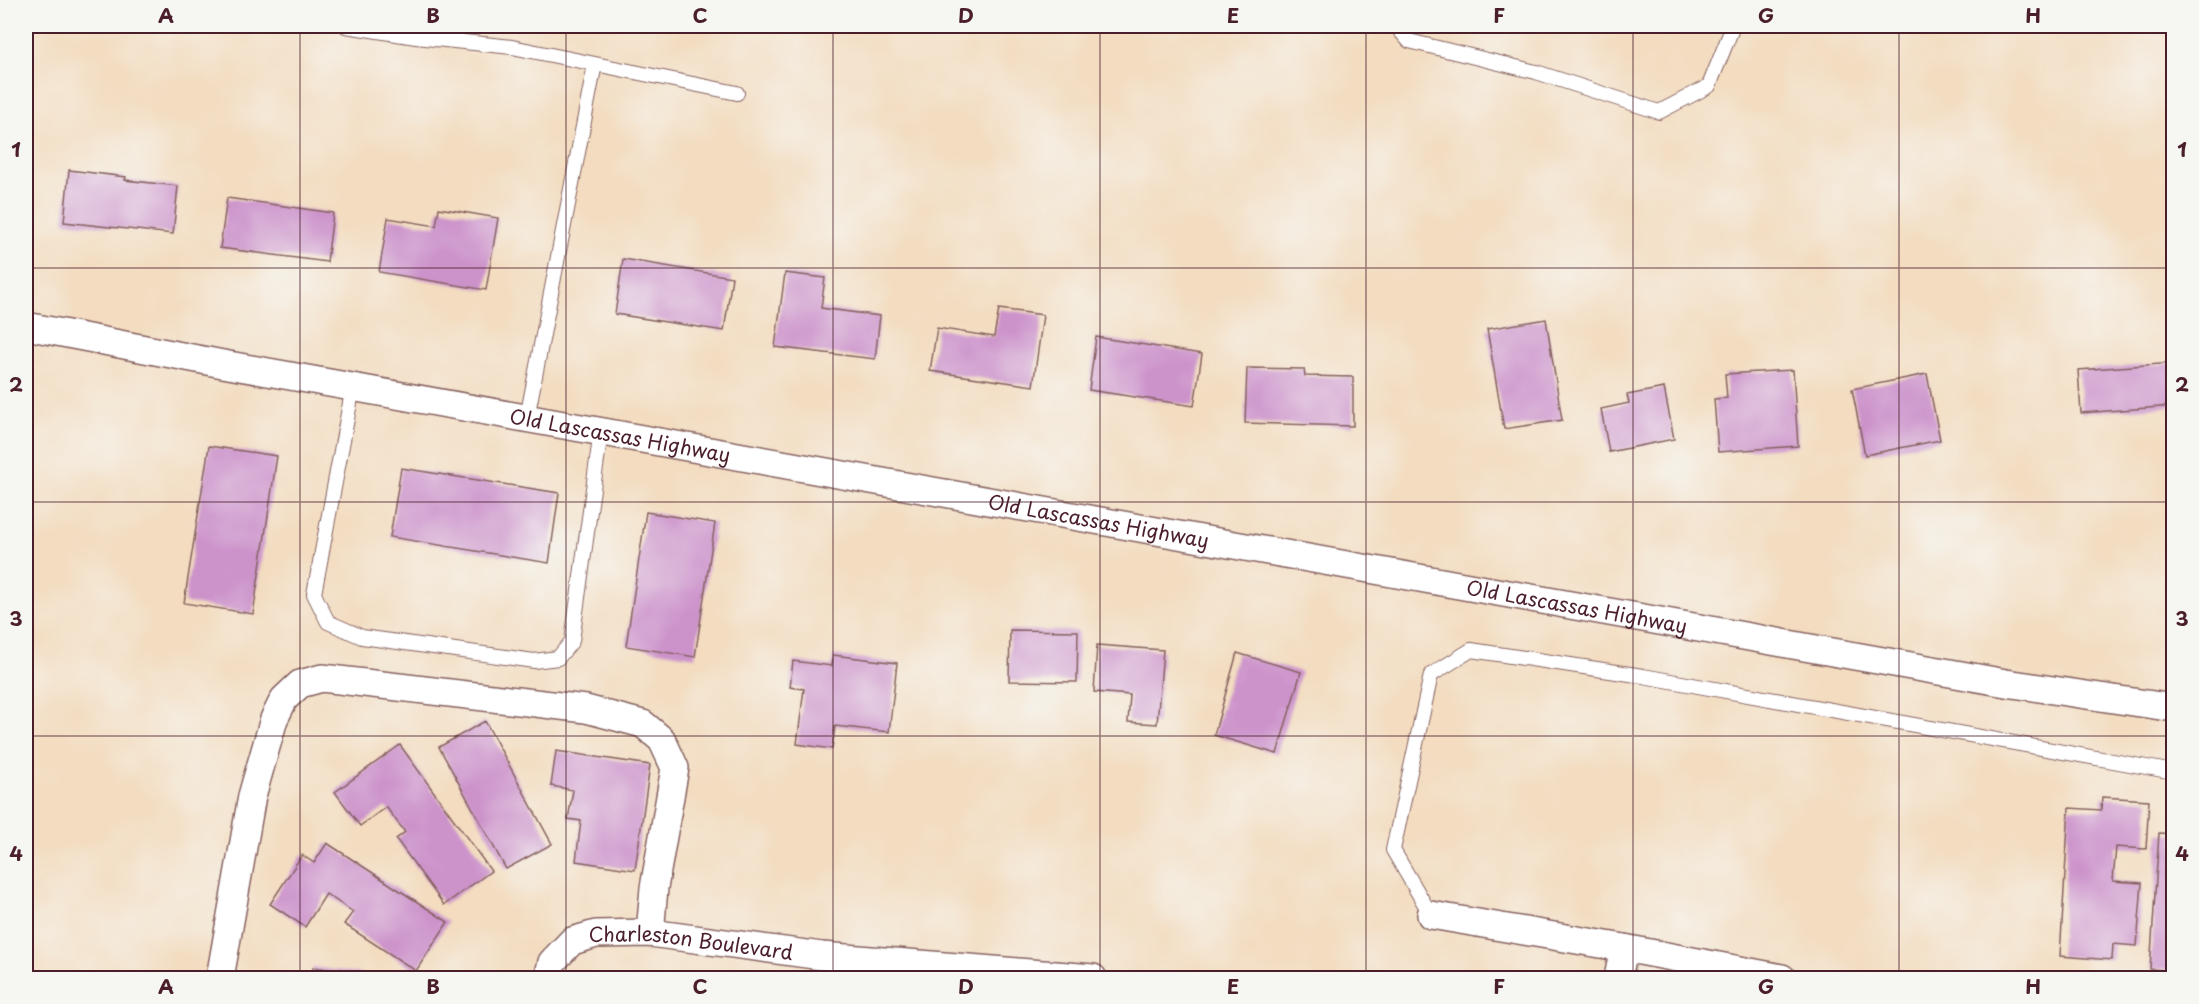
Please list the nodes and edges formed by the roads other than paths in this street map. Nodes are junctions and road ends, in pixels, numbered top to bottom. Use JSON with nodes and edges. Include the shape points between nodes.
{"nodes":[{"id":1,"x":346,"y":26,"type":"edge"},
{"id":2,"x":1396,"y":26,"type":"edge"},
{"id":3,"x":1733,"y":26,"type":"edge"},
{"id":4,"x":417,"y":31,"type":"edge"},
{"id":5,"x":595,"y":64,"type":"junction"},
{"id":6,"x":738,"y":93,"type":"dead end"},
{"id":7,"x":26,"y":326,"type":"edge"},
{"id":8,"x":353,"y":387,"type":"junction"},
{"id":9,"x":527,"y":418,"type":"junction"},
{"id":10,"x":601,"y":431,"type":"junction"},
{"id":11,"x":2174,"y":708,"type":"edge"},
{"id":12,"x":2174,"y":772,"type":"edge"},
{"id":13,"x":1431,"y":915,"type":"joint"},
{"id":14,"x":650,"y":933,"type":"junction"},
{"id":15,"x":1624,"y":948,"type":"junction"},
{"id":16,"x":820,"y":967,"type":"edge"},
{"id":17,"x":220,"y":978,"type":"edge"},
{"id":18,"x":548,"y":978,"type":"edge"},
{"id":19,"x":1089,"y":978,"type":"edge"},
{"id":20,"x":1618,"y":978,"type":"edge"},
{"id":21,"x":1782,"y":978,"type":"edge"}],
"edges":[{"from":1,"to":4,"type":"lane"},
{"from":2,"to":3,"type":"lane","via":[[1409,41],[1536,72],[1659,112],[1709,86]]},
{"from":4,"to":5,"type":"lane"},
{"from":5,"to":6,"type":"lane"},
{"from":5,"to":9,"type":"lane"},
{"from":7,"to":8,"type":"street","name":"Old Lascassas Highway"},
{"from":8,"to":9,"type":"street","name":"Old Lascassas Highway"},
{"from":8,"to":10,"type":"lane","via":[[314,594],[328,622],[362,637],[534,661],[558,658],[572,641]]},
{"from":9,"to":10,"type":"street","name":"Old Lascassas Highway"},
{"from":10,"to":11,"type":"street","name":"Old Lascassas Highway","via":[[1983,679]]},
{"from":12,"to":13,"type":"lane","via":[[1643,676],[1471,650],[1431,675],[1393,850]]},
{"from":13,"to":15,"type":"street"},
{"from":14,"to":16,"type":"street","name":"Charleston Boulevard"},
{"from":14,"to":17,"type":"street","via":[[675,768],[662,740],[643,724],[586,709],[322,678],[300,684],[284,699],[274,719],[252,796]]},
{"from":14,"to":18,"type":"street","name":"Charleston Boulevard","via":[[596,934],[572,941],[552,962]]},
{"from":15,"to":20,"type":"street"},
{"from":15,"to":21,"type":"street"},
{"from":16,"to":19,"type":"street","name":"Charleston Boulevard"}]}
